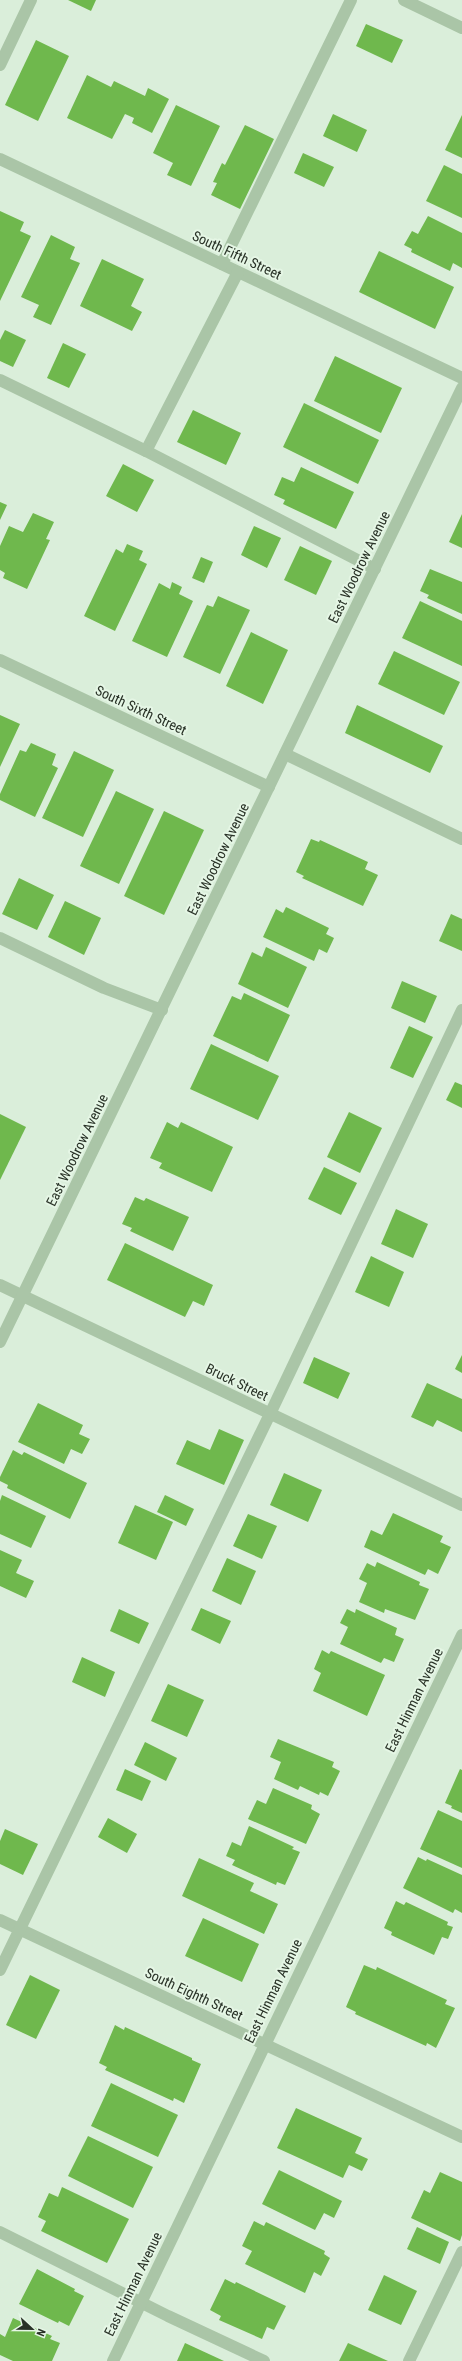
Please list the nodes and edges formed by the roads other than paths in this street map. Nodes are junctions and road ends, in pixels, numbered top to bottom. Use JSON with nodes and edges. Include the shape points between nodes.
{"nodes":[{"id":1,"x":31,"y":0,"type":"edge"},
{"id":2,"x":351,"y":0,"type":"edge"},
{"id":3,"x":404,"y":0,"type":"edge"},
{"id":4,"x":462,"y":28,"type":"edge"},
{"id":5,"x":0,"y":65,"type":"edge"},
{"id":6,"x":0,"y":159,"type":"edge"},
{"id":7,"x":222,"y":264,"type":"junction"},
{"id":8,"x":238,"y":272,"type":"junction"},
{"id":9,"x":462,"y":378,"type":"edge"},
{"id":10,"x":0,"y":380,"type":"edge"},
{"id":11,"x":462,"y":388,"type":"edge"},
{"id":12,"x":146,"y":451,"type":"junction"},
{"id":13,"x":375,"y":569,"type":"junction"},
{"id":14,"x":0,"y":660,"type":"edge"},
{"id":15,"x":285,"y":754,"type":"junction"},
{"id":16,"x":269,"y":787,"type":"junction"},
{"id":17,"x":462,"y":839,"type":"edge"},
{"id":18,"x":0,"y":938,"type":"edge"},
{"id":19,"x":162,"y":1010,"type":"junction"},
{"id":20,"x":462,"y":1010,"type":"edge"},
{"id":21,"x":0,"y":1285,"type":"edge"},
{"id":22,"x":22,"y":1296,"type":"junction"},
{"id":23,"x":0,"y":1342,"type":"edge"},
{"id":24,"x":270,"y":1414,"type":"junction"},
{"id":25,"x":462,"y":1505,"type":"edge"},
{"id":26,"x":462,"y":1636,"type":"edge"},
{"id":27,"x":0,"y":1920,"type":"edge"},
{"id":28,"x":20,"y":1929,"type":"junction"},
{"id":29,"x":0,"y":1970,"type":"edge"},
{"id":30,"x":265,"y":2043,"type":"junction"},
{"id":31,"x":462,"y":2137,"type":"edge"},
{"id":32,"x":0,"y":2232,"type":"edge"},
{"id":33,"x":462,"y":2252,"type":"edge"},
{"id":34,"x":141,"y":2302,"type":"junction"},
{"id":35,"x":113,"y":2361,"type":"edge"},
{"id":36,"x":264,"y":2361,"type":"edge"},
{"id":37,"x":409,"y":2361,"type":"edge"}],
"edges":[{"from":1,"to":5,"type":"street"},
{"from":2,"to":7,"type":"street"},
{"from":3,"to":4,"type":"street"},
{"from":6,"to":7,"type":"street","name":"South Fifth Street"},
{"from":7,"to":8,"type":"street","name":"South Fifth Street"},
{"from":8,"to":9,"type":"street","name":"South Fifth Street"},
{"from":8,"to":12,"type":"street"},
{"from":10,"to":12,"type":"street"},
{"from":11,"to":13,"type":"street","name":"East Woodrow Avenue"},
{"from":12,"to":13,"type":"street"},
{"from":13,"to":15,"type":"street","name":"East Woodrow Avenue"},
{"from":14,"to":16,"type":"street","name":"South Sixth Street"},
{"from":15,"to":16,"type":"street","name":"East Woodrow Avenue"},
{"from":15,"to":17,"type":"street"},
{"from":16,"to":19,"type":"street","name":"East Woodrow Avenue"},
{"from":18,"to":19,"type":"street","via":[[104,988]]},
{"from":19,"to":22,"type":"street","name":"East Woodrow Avenue"},
{"from":20,"to":24,"type":"street"},
{"from":21,"to":22,"type":"street","name":"Bruck Street"},
{"from":22,"to":23,"type":"street","name":"East Woodrow Avenue"},
{"from":22,"to":24,"type":"street","name":"Bruck Street"},
{"from":24,"to":25,"type":"street","name":"Bruck Street"},
{"from":24,"to":28,"type":"street"},
{"from":26,"to":30,"type":"street","name":"East Hinman Avenue"},
{"from":27,"to":28,"type":"street","name":"South Eighth Street"},
{"from":28,"to":29,"type":"street"},
{"from":28,"to":30,"type":"street","name":"South Eighth Street"},
{"from":30,"to":31,"type":"street","name":"South Eighth Street"},
{"from":30,"to":34,"type":"street","name":"East Hinman Avenue"},
{"from":32,"to":34,"type":"street"},
{"from":33,"to":37,"type":"street"},
{"from":34,"to":35,"type":"street","name":"East Hinman Avenue"},
{"from":34,"to":36,"type":"street"}]}
